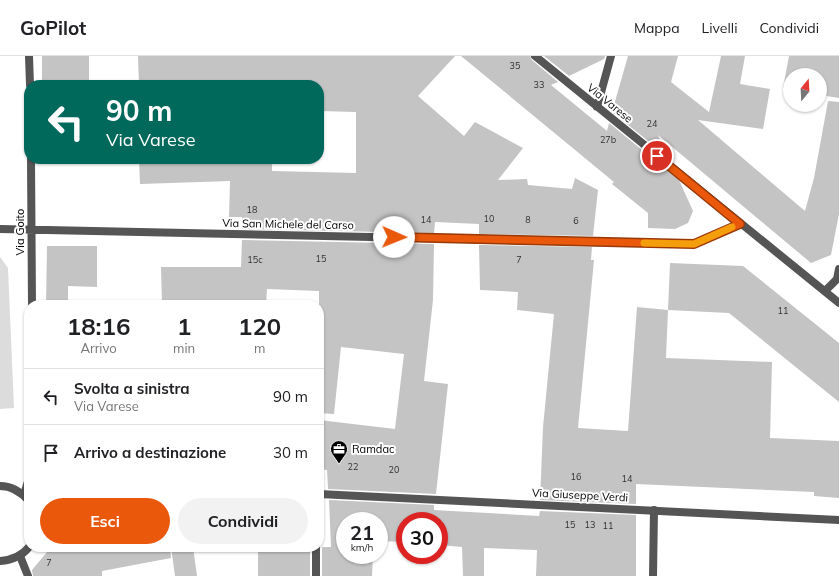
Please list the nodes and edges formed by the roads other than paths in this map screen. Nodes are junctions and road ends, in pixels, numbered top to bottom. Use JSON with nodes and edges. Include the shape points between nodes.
{"nodes":[{"id":1,"x":29,"y":56,"type":"edge"},
{"id":2,"x":535,"y":56,"type":"edge"},
{"id":3,"x":611,"y":56,"type":"edge"},
{"id":4,"x":30,"y":80,"type":"edge"},
{"id":5,"x":597,"y":107,"type":"junction"},
{"id":6,"x":31,"y":164,"type":"edge"},
{"id":7,"x":740,"y":224,"type":"junction"},
{"id":8,"x":0,"y":229,"type":"edge"},
{"id":9,"x":32,"y":229,"type":"junction"},
{"id":10,"x":839,"y":269,"type":"edge"},
{"id":11,"x":825,"y":291,"type":"junction"},
{"id":12,"x":32,"y":300,"type":"edge"},
{"id":13,"x":839,"y":303,"type":"edge"},
{"id":14,"x":0,"y":486,"type":"edge"},
{"id":15,"x":324,"y":494,"type":"edge"},
{"id":16,"x":24,"y":496,"type":"edge"},
{"id":17,"x":654,"y":510,"type":"junction"},
{"id":18,"x":839,"y":520,"type":"edge"},
{"id":19,"x":24,"y":552,"type":"edge"},
{"id":20,"x":316,"y":552,"type":"edge"},
{"id":21,"x":20,"y":556,"type":"junction"},
{"id":22,"x":0,"y":561,"type":"edge"},
{"id":23,"x":28,"y":576,"type":"edge"},
{"id":24,"x":316,"y":576,"type":"edge"},
{"id":25,"x":653,"y":576,"type":"edge"}],
"edges":[{"from":1,"to":4,"type":"street"},
{"from":2,"to":5,"type":"street","name":"Via Varese"},
{"from":3,"to":5,"type":"street"},
{"from":5,"to":7,"type":"street","name":"Via Varese"},
{"from":6,"to":9,"type":"street","name":"Via Goito"},
{"from":7,"to":9,"type":"street","name":"Via San Michele del Carso","via":[[694,244]]},
{"from":7,"to":11,"type":"street","name":"Via Varese"},
{"from":8,"to":9,"type":"street","name":"Via San Michele del Carso"},
{"from":9,"to":12,"type":"street","name":"Via Goito"},
{"from":10,"to":11,"type":"street","via":[[837,279]]},
{"from":11,"to":13,"type":"street","name":"Via Varese"},
{"from":14,"to":16,"type":"street","via":[[14,489]]},
{"from":15,"to":17,"type":"street","name":"Via Giuseppe Verdi"},
{"from":17,"to":18,"type":"street","name":"Via Giuseppe Verdi"},
{"from":17,"to":25,"type":"street"},
{"from":19,"to":21,"type":"street"},
{"from":20,"to":24,"type":"street"},
{"from":21,"to":22,"type":"street"},
{"from":21,"to":23,"type":"street"}]}
